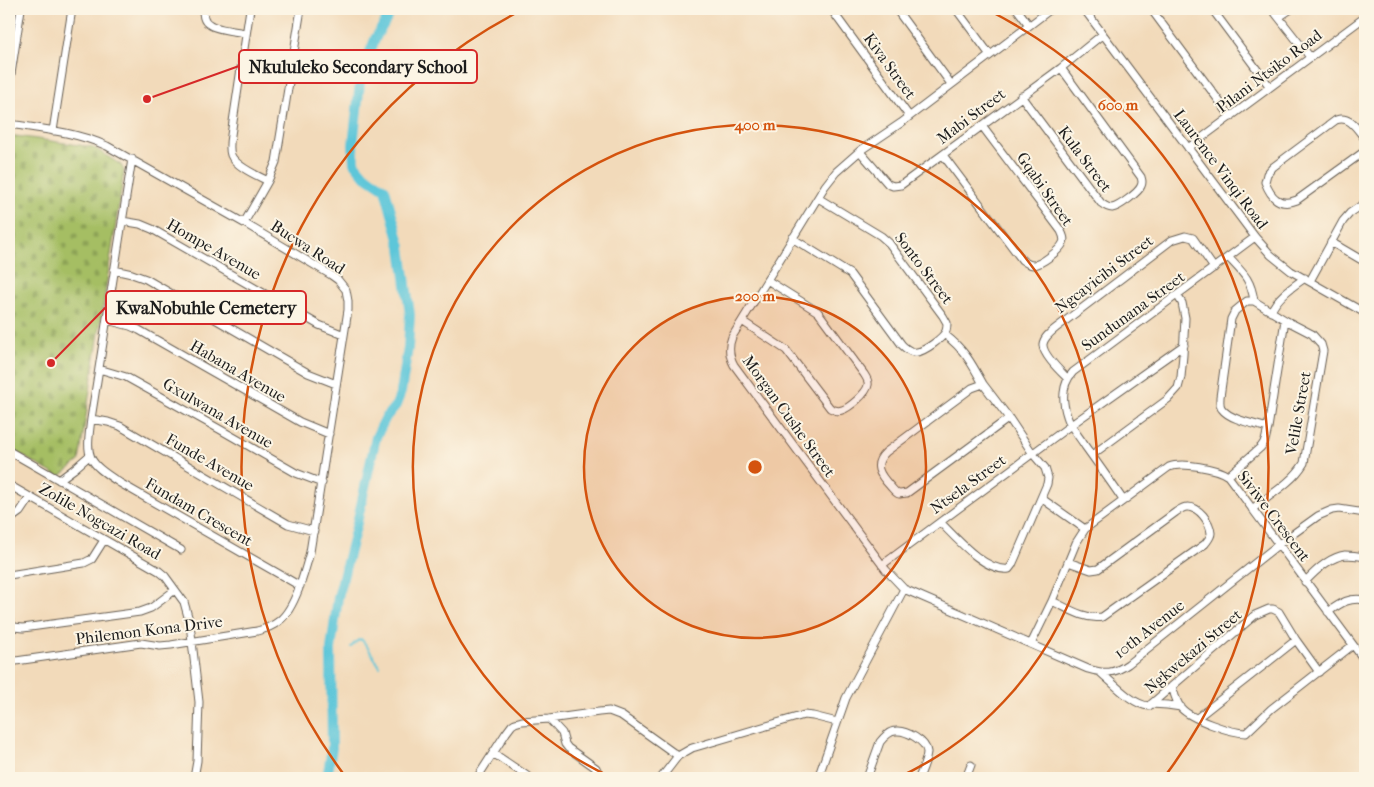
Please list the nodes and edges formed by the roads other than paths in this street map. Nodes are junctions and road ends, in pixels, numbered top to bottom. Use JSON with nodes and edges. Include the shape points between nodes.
{"nodes":[{"id":1,"x":21,"y":9,"type":"edge"},
{"id":2,"x":72,"y":9,"type":"edge"},
{"id":3,"x":96,"y":9,"type":"edge"},
{"id":4,"x":112,"y":9,"type":"edge"},
{"id":5,"x":203,"y":9,"type":"edge"},
{"id":6,"x":250,"y":9,"type":"edge"},
{"id":7,"x":301,"y":9,"type":"edge"},
{"id":8,"x":831,"y":9,"type":"edge"},
{"id":9,"x":896,"y":9,"type":"edge"},
{"id":10,"x":956,"y":9,"type":"edge"},
{"id":11,"x":1017,"y":9,"type":"edge"},
{"id":12,"x":1052,"y":9,"type":"edge"},
{"id":13,"x":1084,"y":9,"type":"edge"},
{"id":14,"x":1151,"y":9,"type":"edge"},
{"id":15,"x":1212,"y":9,"type":"edge"},
{"id":16,"x":1272,"y":9,"type":"edge"},
{"id":17,"x":1290,"y":9,"type":"edge"},
{"id":18,"x":1279,"y":17,"type":"junction"},
{"id":19,"x":1365,"y":17,"type":"edge"},
{"id":20,"x":1029,"y":25,"type":"junction"},
{"id":21,"x":246,"y":33,"type":"junction"},
{"id":22,"x":1103,"y":34,"type":"junction"},
{"id":23,"x":990,"y":54,"type":"junction"},
{"id":24,"x":1310,"y":57,"type":"junction"},
{"id":25,"x":1061,"y":68,"type":"junction"},
{"id":26,"x":951,"y":84,"type":"junction"},
{"id":27,"x":9,"y":87,"type":"edge"},
{"id":28,"x":1270,"y":87,"type":"junction"},
{"id":29,"x":1021,"y":96,"type":"junction"},
{"id":30,"x":909,"y":116,"type":"junction"},
{"id":31,"x":1231,"y":116,"type":"junction"},
{"id":32,"x":9,"y":124,"type":"edge"},
{"id":33,"x":982,"y":126,"type":"junction"},
{"id":34,"x":53,"y":130,"type":"junction"},
{"id":35,"x":1365,"y":139,"type":"edge"},
{"id":36,"x":1188,"y":148,"type":"junction"},
{"id":37,"x":861,"y":150,"type":"junction"},
{"id":38,"x":1365,"y":151,"type":"edge"},
{"id":39,"x":943,"y":155,"type":"junction"},
{"id":40,"x":132,"y":159,"type":"junction"},
{"id":41,"x":268,"y":181,"type":"junction"},
{"id":42,"x":818,"y":198,"type":"junction"},
{"id":43,"x":1365,"y":203,"type":"edge"},
{"id":44,"x":122,"y":221,"type":"junction"},
{"id":45,"x":244,"y":222,"type":"junction"},
{"id":46,"x":1255,"y":237,"type":"junction"},
{"id":47,"x":792,"y":238,"type":"junction"},
{"id":48,"x":1331,"y":242,"type":"junction"},
{"id":49,"x":1228,"y":257,"type":"junction"},
{"id":50,"x":1365,"y":262,"type":"edge"},
{"id":51,"x":1214,"y":268,"type":"junction"},
{"id":52,"x":114,"y":270,"type":"junction"},
{"id":53,"x":767,"y":280,"type":"junction"},
{"id":54,"x":1308,"y":280,"type":"junction"},
{"id":55,"x":1178,"y":295,"type":"junction"},
{"id":56,"x":1254,"y":301,"type":"junction"},
{"id":57,"x":1271,"y":312,"type":"junction"},
{"id":58,"x":1365,"y":313,"type":"edge"},
{"id":59,"x":107,"y":320,"type":"junction"},
{"id":60,"x":1285,"y":320,"type":"junction"},
{"id":61,"x":742,"y":321,"type":"junction"},
{"id":62,"x":944,"y":334,"type":"junction"},
{"id":63,"x":344,"y":335,"type":"junction"},
{"id":64,"x":1184,"y":345,"type":"junction"},
{"id":65,"x":99,"y":369,"type":"junction"},
{"id":66,"x":1067,"y":378,"type":"junction"},
{"id":67,"x":336,"y":384,"type":"junction"},
{"id":68,"x":983,"y":384,"type":"junction"},
{"id":69,"x":1009,"y":418,"type":"junction"},
{"id":70,"x":91,"y":419,"type":"junction"},
{"id":71,"x":1071,"y":425,"type":"junction"},
{"id":72,"x":1268,"y":428,"type":"junction"},
{"id":73,"x":329,"y":434,"type":"junction"},
{"id":74,"x":9,"y":451,"type":"edge"},
{"id":75,"x":1033,"y":454,"type":"junction"},
{"id":76,"x":1092,"y":455,"type":"junction"},
{"id":77,"x":89,"y":456,"type":"junction"},
{"id":78,"x":74,"y":469,"type":"junction"},
{"id":79,"x":1228,"y":476,"type":"junction"},
{"id":80,"x":59,"y":480,"type":"junction"},
{"id":81,"x":322,"y":483,"type":"junction"},
{"id":82,"x":9,"y":485,"type":"edge"},
{"id":83,"x":69,"y":486,"type":"junction"},
{"id":84,"x":30,"y":497,"type":"junction"},
{"id":85,"x":1041,"y":498,"type":"junction"},
{"id":86,"x":1123,"y":500,"type":"junction"},
{"id":87,"x":1252,"y":509,"type":"junction"},
{"id":88,"x":1365,"y":513,"type":"edge"},
{"id":89,"x":9,"y":520,"type":"edge"},
{"id":90,"x":940,"y":522,"type":"junction"},
{"id":91,"x":1085,"y":529,"type":"junction"},
{"id":92,"x":314,"y":531,"type":"junction"},
{"id":93,"x":104,"y":540,"type":"junction"},
{"id":94,"x":1278,"y":544,"type":"junction"},
{"id":95,"x":181,"y":550,"type":"dead end"},
{"id":96,"x":1365,"y":557,"type":"edge"},
{"id":97,"x":1068,"y":562,"type":"junction"},
{"id":98,"x":882,"y":564,"type":"junction"},
{"id":99,"x":9,"y":575,"type":"edge"},
{"id":100,"x":1305,"y":582,"type":"junction"},
{"id":101,"x":300,"y":586,"type":"junction"},
{"id":102,"x":904,"y":589,"type":"junction"},
{"id":103,"x":175,"y":590,"type":"junction"},
{"id":104,"x":1365,"y":600,"type":"edge"},
{"id":105,"x":1052,"y":601,"type":"junction"},
{"id":106,"x":1328,"y":612,"type":"junction"},
{"id":107,"x":9,"y":616,"type":"edge"},
{"id":108,"x":1296,"y":640,"type":"junction"},
{"id":109,"x":193,"y":641,"type":"junction"},
{"id":110,"x":1031,"y":644,"type":"junction"},
{"id":111,"x":1353,"y":645,"type":"junction"},
{"id":112,"x":1365,"y":661,"type":"edge"},
{"id":113,"x":9,"y":662,"type":"edge"},
{"id":114,"x":1100,"y":672,"type":"junction"},
{"id":115,"x":1319,"y":672,"type":"junction"},
{"id":116,"x":1172,"y":686,"type":"junction"},
{"id":117,"x":1151,"y":704,"type":"junction"},
{"id":118,"x":1181,"y":707,"type":"junction"},
{"id":119,"x":1197,"y":718,"type":"junction"},
{"id":120,"x":549,"y":719,"type":"junction"},
{"id":121,"x":837,"y":722,"type":"junction"},
{"id":122,"x":493,"y":754,"type":"junction"},
{"id":123,"x":678,"y":756,"type":"junction"},
{"id":124,"x":971,"y":765,"type":"dead end"},
{"id":125,"x":194,"y":778,"type":"edge"},
{"id":126,"x":477,"y":778,"type":"edge"},
{"id":127,"x":530,"y":778,"type":"edge"},
{"id":128,"x":598,"y":778,"type":"edge"},
{"id":129,"x":662,"y":778,"type":"edge"},
{"id":130,"x":818,"y":778,"type":"edge"},
{"id":131,"x":867,"y":778,"type":"edge"},
{"id":132,"x":920,"y":778,"type":"edge"},
{"id":133,"x":966,"y":778,"type":"edge"}],
"edges":[{"from":1,"to":27,"type":"street"},
{"from":2,"to":34,"type":"street"},
{"from":3,"to":4,"type":"street"},
{"from":5,"to":21,"type":"street","via":[[204,19],[209,25]]},
{"from":6,"to":21,"type":"street"},
{"from":7,"to":41,"type":"street","via":[[278,154]]},
{"from":8,"to":30,"type":"street","name":"Kiva Street"},
{"from":9,"to":26,"type":"street"},
{"from":10,"to":23,"type":"street"},
{"from":11,"to":20,"type":"street"},
{"from":12,"to":20,"type":"street","name":"Morgan Cushe Street"},
{"from":13,"to":22,"type":"street","name":"Laurence Vinqi Road"},
{"from":14,"to":31,"type":"street"},
{"from":15,"to":28,"type":"street"},
{"from":16,"to":18,"type":"street"},
{"from":17,"to":18,"type":"street"},
{"from":18,"to":24,"type":"street"},
{"from":19,"to":24,"type":"street","name":"Pilani Ntsiko Road"},
{"from":20,"to":23,"type":"street","name":"Morgan Cushe Street"},
{"from":21,"to":41,"type":"street","via":[[230,152],[237,163]]},
{"from":22,"to":25,"type":"street","name":"Mabi Street"},
{"from":22,"to":36,"type":"street","name":"Laurence Vinqi Road"},
{"from":23,"to":26,"type":"street","name":"Morgan Cushe Street"},
{"from":24,"to":28,"type":"street","name":"Pilani Ntsiko Road"},
{"from":25,"to":29,"type":"street","name":"Mabi Street"},
{"from":25,"to":29,"type":"street","name":"Kula Street","via":[[1141,178],[1138,190],[1120,204],[1112,208],[1101,204]]},
{"from":26,"to":30,"type":"street","name":"Morgan Cushe Street"},
{"from":28,"to":31,"type":"street","name":"Pilani Ntsiko Road"},
{"from":29,"to":33,"type":"street","name":"Mabi Street"},
{"from":30,"to":37,"type":"street","name":"Morgan Cushe Street"},
{"from":31,"to":36,"type":"street","name":"Pilani Ntsiko Road"},
{"from":32,"to":34,"type":"street","name":"Bucwa Road"},
{"from":33,"to":39,"type":"street","name":"Mabi Street"},
{"from":33,"to":39,"type":"street","name":"Gqabi Street","via":[[1061,231],[1063,243],[1038,265],[1025,263],[1018,256]]},
{"from":34,"to":40,"type":"street","name":"Bucwa Road","via":[[89,138]]},
{"from":35,"to":38,"type":"street","via":[[1353,124],[1340,118],[1273,167],[1265,182],[1274,197],[1282,202],[1291,202]]},
{"from":36,"to":46,"type":"street","name":"Laurence Vinqi Road"},
{"from":37,"to":39,"type":"street","name":"Mabi Street","via":[[885,181],[896,186]]},
{"from":37,"to":42,"type":"street","name":"Morgan Cushe Street","via":[[836,172]]},
{"from":40,"to":44,"type":"street"},
{"from":40,"to":45,"type":"street","name":"Bucwa Road"},
{"from":41,"to":45,"type":"street"},
{"from":42,"to":47,"type":"street","name":"Morgan Cushe Street"},
{"from":42,"to":62,"type":"street","name":"Sonto Street","via":[[889,243],[947,322]]},
{"from":43,"to":48,"type":"street","via":[[1346,217]]},
{"from":44,"to":52,"type":"street"},
{"from":44,"to":63,"type":"street","name":"Hompe Avenue","via":[[152,229],[319,325]]},
{"from":45,"to":63,"type":"street","name":"Bucwa Road","via":[[338,280],[346,290],[348,301]]},
{"from":46,"to":49,"type":"street","name":"Sundunana Street"},
{"from":46,"to":54,"type":"street","name":"Laurence Vinqi Road","via":[[1282,264]]},
{"from":47,"to":53,"type":"street","name":"Morgan Cushe Street"},
{"from":47,"to":62,"type":"street","via":[[850,274],[906,349],[912,352],[923,350]]},
{"from":48,"to":50,"type":"street"},
{"from":48,"to":54,"type":"street"},
{"from":49,"to":51,"type":"street","name":"Sundunana Street"},
{"from":49,"to":56,"type":"street","via":[[1249,281]]},
{"from":51,"to":55,"type":"street","name":"Sundunana Street"},
{"from":51,"to":66,"type":"street","name":"Ngcayicibi Street","via":[[1193,238],[1185,236],[1172,240],[1044,340],[1050,359]]},
{"from":52,"to":59,"type":"street"},
{"from":52,"to":67,"type":"street","via":[[154,283],[308,373]]},
{"from":53,"to":61,"type":"street","name":"Morgan Cushe Street"},
{"from":53,"to":61,"type":"street","via":[[818,312],[864,374],[868,382],[866,391],[840,411],[830,408],[786,350]]},
{"from":54,"to":57,"type":"street","via":[[1284,294]]},
{"from":54,"to":58,"type":"street","name":"Laurence Vinqi Road"},
{"from":55,"to":64,"type":"street","via":[[1185,318]]},
{"from":55,"to":66,"type":"street","name":"Sundunana Street"},
{"from":56,"to":57,"type":"street","name":"Velile Street"},
{"from":56,"to":72,"type":"street","via":[[1238,307],[1231,319],[1220,402],[1228,414]]},
{"from":57,"to":60,"type":"street","name":"Velile Street"},
{"from":59,"to":65,"type":"street"},
{"from":59,"to":73,"type":"street","name":"Habana Avenue","via":[[144,333],[300,422]]},
{"from":60,"to":72,"type":"street"},
{"from":60,"to":87,"type":"street","name":"Velile Street","via":[[1315,337],[1323,351],[1306,452],[1304,463],[1296,474]]},
{"from":61,"to":98,"type":"street","name":"Morgan Cushe Street","via":[[730,342],[730,357],[734,365]]},
{"from":62,"to":68,"type":"street","via":[[965,353]]},
{"from":63,"to":67,"type":"street","name":"Bucwa Road"},
{"from":64,"to":71,"type":"street","name":"Ntsela Street"},
{"from":64,"to":76,"type":"street","via":[[1181,377],[1173,395]]},
{"from":65,"to":70,"type":"street"},
{"from":65,"to":81,"type":"street","name":"Gxulwana Avenue","via":[[126,376],[296,473]]},
{"from":66,"to":71,"type":"street","via":[[1064,401]]},
{"from":67,"to":73,"type":"street","name":"Bucwa Road"},
{"from":68,"to":69,"type":"street"},
{"from":68,"to":69,"type":"street","via":[[972,388],[882,456],[879,472],[897,493],[907,493]]},
{"from":69,"to":75,"type":"street"},
{"from":70,"to":77,"type":"street"},
{"from":70,"to":92,"type":"street","name":"Funde Avenue","via":[[120,426],[288,524]]},
{"from":71,"to":75,"type":"street","name":"Ntsela Street"},
{"from":71,"to":76,"type":"street"},
{"from":72,"to":79,"type":"street","via":[[1261,447]]},
{"from":73,"to":81,"type":"street","name":"Bucwa Road"},
{"from":74,"to":80,"type":"street"},
{"from":75,"to":85,"type":"street","via":[[1047,472],[1047,484]]},
{"from":75,"to":90,"type":"street","name":"Ntsela Street"},
{"from":76,"to":86,"type":"street"},
{"from":77,"to":78,"type":"street"},
{"from":77,"to":101,"type":"street","name":"Fundam Crescent","via":[[101,470],[120,483]]},
{"from":78,"to":80,"type":"street"},
{"from":78,"to":83,"type":"street"},
{"from":79,"to":86,"type":"street","name":"Siviwe Crescent","via":[[1218,471],[1174,465]]},
{"from":79,"to":87,"type":"street","name":"Siviwe Crescent"},
{"from":80,"to":83,"type":"street"},
{"from":81,"to":92,"type":"street","name":"Bucwa Road"},
{"from":82,"to":84,"type":"street","name":"Zolile Nogcazi Road"},
{"from":83,"to":95,"type":"street"},
{"from":84,"to":89,"type":"street"},
{"from":84,"to":93,"type":"street","name":"Zolile Nogcazi Road"},
{"from":85,"to":90,"type":"street","via":[[1009,569],[999,569],[975,555]]},
{"from":85,"to":91,"type":"street"},
{"from":86,"to":91,"type":"street","name":"Siviwe Crescent"},
{"from":87,"to":94,"type":"street","name":"Siviwe Crescent"},
{"from":88,"to":94,"type":"street","name":"10th Avenue","via":[[1332,510]]},
{"from":90,"to":98,"type":"street","name":"Ntsela Street"},
{"from":91,"to":97,"type":"street","name":"Siviwe Crescent"},
{"from":92,"to":101,"type":"street","name":"Bucwa Road"},
{"from":93,"to":99,"type":"street","via":[[92,559],[84,563]]},
{"from":93,"to":103,"type":"street","name":"Zolile Nogcazi Road","via":[[159,571]]},
{"from":94,"to":100,"type":"street","name":"Siviwe Crescent"},
{"from":94,"to":114,"type":"street","name":"10th Avenue","via":[[1128,664],[1119,670]]},
{"from":96,"to":100,"type":"street","via":[[1339,556]]},
{"from":97,"to":105,"type":"street","name":"Siviwe Crescent"},
{"from":97,"to":105,"type":"street","via":[[1091,570],[1098,569],[1187,507],[1201,514],[1211,532],[1206,544],[1102,617],[1088,617]]},
{"from":98,"to":102,"type":"street","name":"Morgan Cushe Street"},
{"from":100,"to":106,"type":"street","name":"Siviwe Crescent"},
{"from":101,"to":109,"type":"street","name":"Philemon Kona Drive","via":[[282,619],[268,628]]},
{"from":102,"to":110,"type":"street","name":"10th Avenue"},
{"from":102,"to":121,"type":"street","via":[[851,687]]},
{"from":103,"to":107,"type":"street","via":[[140,612],[24,628],[14,627]]},
{"from":103,"to":109,"type":"street","name":"Zolile Nogcazi Road","via":[[187,610]]},
{"from":104,"to":106,"type":"street","via":[[1356,598]]},
{"from":105,"to":110,"type":"street","name":"Siviwe Crescent"},
{"from":106,"to":111,"type":"street","name":"Siviwe Crescent"},
{"from":108,"to":115,"type":"street","name":"Ngkwekazi Street"},
{"from":108,"to":116,"type":"street","name":"Ngkwekazi Street","via":[[1279,612],[1269,608]]},
{"from":108,"to":119,"type":"street"},
{"from":109,"to":113,"type":"street","name":"Philemon Kona Drive","via":[[164,646],[141,643]]},
{"from":109,"to":125,"type":"street","name":"Zolile Nogcazi Road","via":[[199,702]]},
{"from":110,"to":114,"type":"street","name":"10th Avenue"},
{"from":111,"to":112,"type":"street","name":"Siviwe Crescent"},
{"from":111,"to":115,"type":"street"},
{"from":114,"to":117,"type":"street","name":"Ngkwekazi Street","via":[[1134,701]]},
{"from":115,"to":119,"type":"street","via":[[1246,733],[1232,732]]},
{"from":116,"to":117,"type":"street","name":"Ngkwekazi Street"},
{"from":116,"to":118,"type":"street"},
{"from":117,"to":118,"type":"street"},
{"from":118,"to":119,"type":"street"},
{"from":120,"to":122,"type":"street","via":[[515,723]]},
{"from":120,"to":123,"type":"street","via":[[615,712]]},
{"from":120,"to":128,"type":"street","via":[[562,733],[568,748],[596,768]]},
{"from":121,"to":123,"type":"street","via":[[813,716],[794,717],[692,748]]},
{"from":121,"to":130,"type":"street"},
{"from":122,"to":126,"type":"street"},
{"from":122,"to":127,"type":"street"},
{"from":123,"to":129,"type":"street"},
{"from":124,"to":133,"type":"street"},
{"from":131,"to":132,"type":"street","via":[[880,742],[890,732],[896,731],[915,737],[926,747]]}]}
